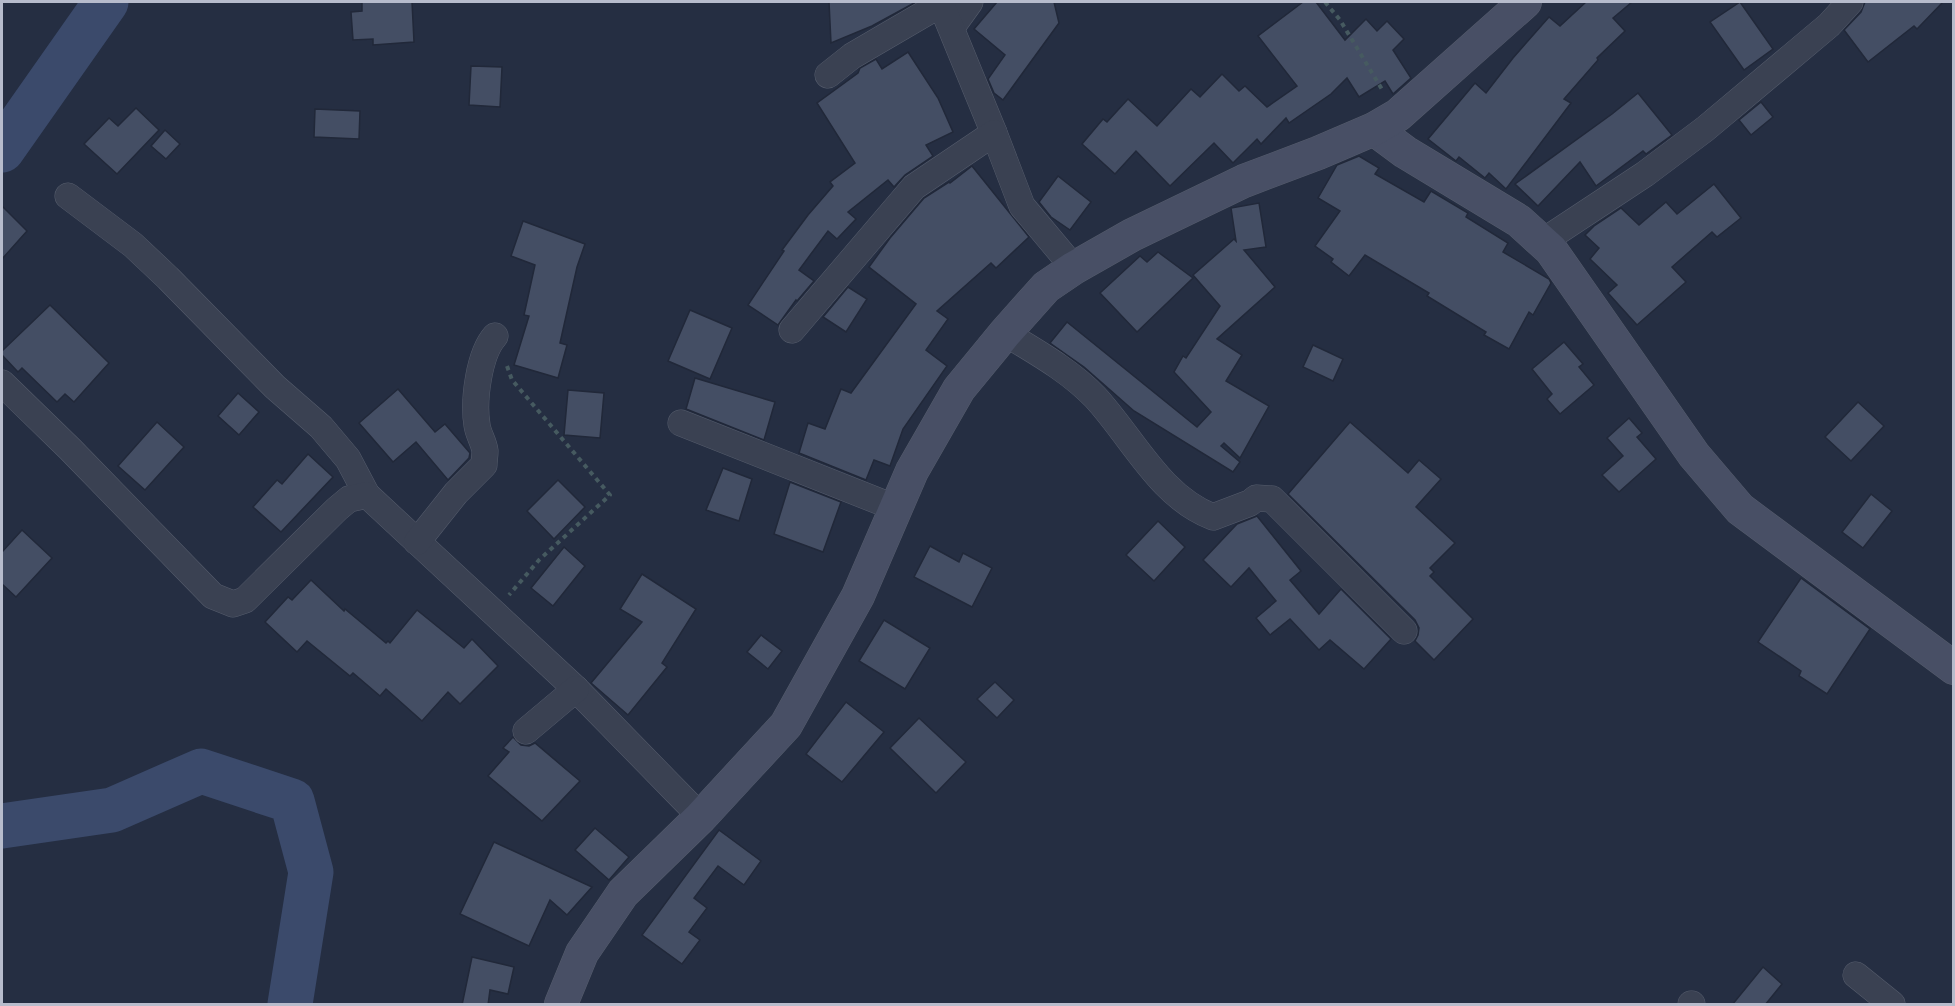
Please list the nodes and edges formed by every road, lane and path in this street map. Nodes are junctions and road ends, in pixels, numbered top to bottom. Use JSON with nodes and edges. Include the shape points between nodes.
{"nodes":[{"id":1,"x":941,"y":2,"type":"edge"},
{"id":2,"x":970,"y":2,"type":"edge"},
{"id":3,"x":1325,"y":2,"type":"edge"},
{"id":4,"x":1525,"y":2,"type":"edge"},
{"id":5,"x":1850,"y":2,"type":"edge"},
{"id":6,"x":952,"y":27,"type":"junction"},
{"id":7,"x":828,"y":75,"type":"dead end"},
{"id":8,"x":1386,"y":122,"type":"junction"},
{"id":9,"x":994,"y":132,"type":"junction"},
{"id":10,"x":68,"y":196,"type":"dead end"},
{"id":11,"x":1542,"y":242,"type":"junction"},
{"id":12,"x":1074,"y":267,"type":"junction"},
{"id":13,"x":792,"y":330,"type":"dead end"},
{"id":14,"x":1005,"y":333,"type":"junction"},
{"id":15,"x":495,"y":336,"type":"joint"},
{"id":16,"x":2,"y":383,"type":"edge"},
{"id":17,"x":681,"y":423,"type":"dead end"},
{"id":18,"x":367,"y":495,"type":"junction"},
{"id":19,"x":896,"y":508,"type":"junction"},
{"id":20,"x":417,"y":542,"type":"junction"},
{"id":21,"x":495,"y":612,"type":"junction"},
{"id":22,"x":1404,"y":631,"type":"dead end"},
{"id":23,"x":1953,"y":668,"type":"edge"},
{"id":24,"x":576,"y":689,"type":"junction"},
{"id":25,"x":526,"y":731,"type":"dead end"},
{"id":26,"x":701,"y":817,"type":"junction"},
{"id":27,"x":1856,"y":975,"type":"dead end"},
{"id":28,"x":561,"y":1005,"type":"edge"},
{"id":29,"x":1892,"y":1005,"type":"edge"}],
"edges":[{"from":1,"to":6,"type":"street"},
{"from":1,"to":7,"type":"street"},
{"from":2,"to":6,"type":"street"},
{"from":3,"to":8,"type":"path","via":[[1340,20]]},
{"from":4,"to":8,"type":"street"},
{"from":5,"to":11,"type":"street","via":[[1829,25],[1705,129]]},
{"from":6,"to":9,"type":"street"},
{"from":8,"to":11,"type":"street","via":[[1405,152],[1519,221]]},
{"from":8,"to":12,"type":"street","via":[[1244,181]]},
{"from":9,"to":12,"type":"street","via":[[1022,206]]},
{"from":9,"to":13,"type":"street","via":[[914,187]]},
{"from":10,"to":18,"type":"street","via":[[133,245],[275,387],[321,427],[348,459]]},
{"from":11,"to":23,"type":"street","via":[[1694,455],[1740,509]]},
{"from":12,"to":14,"type":"street","via":[[1047,287]]},
{"from":14,"to":19,"type":"street","via":[[959,388],[912,471]]},
{"from":14,"to":22,"type":"street","via":[[1043,356],[1094,396],[1168,489],[1213,517],[1256,498],[1272,499]]},
{"from":15,"to":20,"type":"street","via":[[480,363],[476,412],[485,451],[484,465]]},
{"from":15,"to":21,"type":"path","via":[[513,380],[610,495],[539,560]]},
{"from":16,"to":18,"type":"street","via":[[213,596],[233,604],[245,600],[349,499]]},
{"from":17,"to":19,"type":"street"},
{"from":18,"to":20,"type":"street"},
{"from":19,"to":26,"type":"street","via":[[858,596],[786,725]]},
{"from":20,"to":21,"type":"street"},
{"from":21,"to":24,"type":"street"},
{"from":24,"to":25,"type":"street"},
{"from":24,"to":26,"type":"street"},
{"from":26,"to":28,"type":"street","via":[[623,893],[582,953]]},
{"from":27,"to":29,"type":"street"}]}
